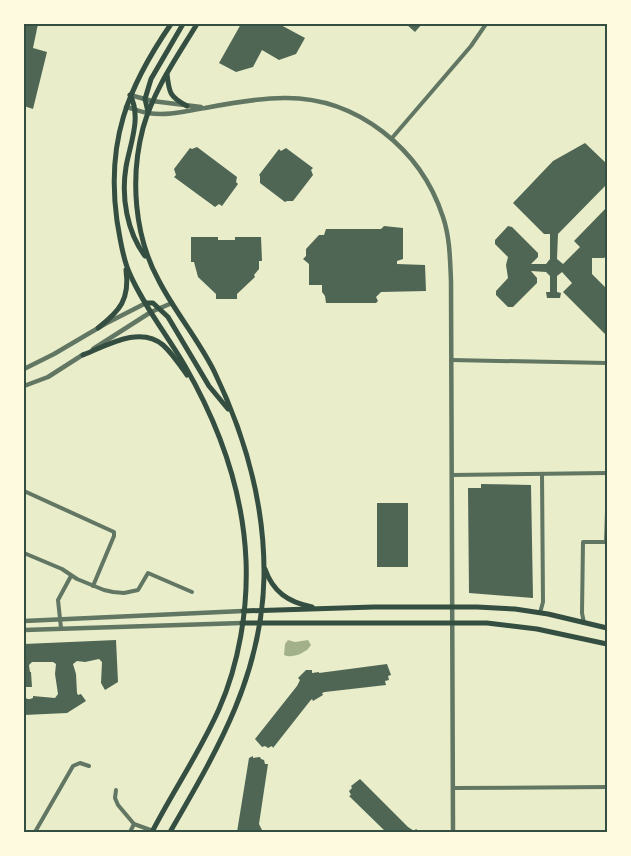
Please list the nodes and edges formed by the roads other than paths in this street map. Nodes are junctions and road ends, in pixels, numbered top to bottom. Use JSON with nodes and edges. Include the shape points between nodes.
{"nodes":[{"id":1,"x":171,"y":24,"type":"edge"},
{"id":2,"x":183,"y":24,"type":"edge"},
{"id":3,"x":198,"y":24,"type":"edge"},
{"id":4,"x":486,"y":24,"type":"edge"},
{"id":5,"x":167,"y":74,"type":"junction"},
{"id":6,"x":130,"y":95,"type":"junction"},
{"id":7,"x":145,"y":99,"type":"junction"},
{"id":8,"x":152,"y":101,"type":"junction"},
{"id":9,"x":187,"y":106,"type":"junction"},
{"id":10,"x":126,"y":107,"type":"junction"},
{"id":11,"x":204,"y":108,"type":"junction"},
{"id":12,"x":136,"y":109,"type":"junction"},
{"id":13,"x":148,"y":113,"type":"junction"},
{"id":14,"x":392,"y":138,"type":"junction"},
{"id":15,"x":149,"y":260,"type":"junction"},
{"id":16,"x":125,"y":262,"type":"junction"},
{"id":17,"x":146,"y":302,"type":"junction"},
{"id":18,"x":172,"y":303,"type":"junction"},
{"id":19,"x":160,"y":308,"type":"junction"},
{"id":20,"x":151,"y":312,"type":"junction"},
{"id":21,"x":98,"y":328,"type":"junction"},
{"id":22,"x":83,"y":355,"type":"junction"},
{"id":23,"x":451,"y":360,"type":"junction"},
{"id":24,"x":607,"y":363,"type":"edge"},
{"id":25,"x":24,"y":369,"type":"edge"},
{"id":26,"x":24,"y":386,"type":"edge"},
{"id":27,"x":196,"y":388,"type":"junction"},
{"id":28,"x":232,"y":413,"type":"junction"},
{"id":29,"x":607,"y":473,"type":"edge"},
{"id":30,"x":542,"y":474,"type":"junction"},
{"id":31,"x":452,"y":475,"type":"junction"},
{"id":32,"x":24,"y":491,"type":"edge"},
{"id":33,"x":607,"y":510,"type":"edge"},
{"id":34,"x":24,"y":553,"type":"edge"},
{"id":35,"x":264,"y":564,"type":"junction"},
{"id":36,"x":71,"y":576,"type":"junction"},
{"id":37,"x":93,"y":586,"type":"junction"},
{"id":38,"x":192,"y":592,"type":"dead end"},
{"id":39,"x":452,"y":607,"type":"junction"},
{"id":40,"x":319,"y":609,"type":"junction"},
{"id":41,"x":243,"y":610,"type":"junction"},
{"id":42,"x":261,"y":610,"type":"junction"},
{"id":43,"x":540,"y":613,"type":"junction"},
{"id":44,"x":60,"y":619,"type":"junction"},
{"id":45,"x":24,"y":621,"type":"edge"},
{"id":46,"x":453,"y":622,"type":"junction"},
{"id":47,"x":242,"y":623,"type":"junction"},
{"id":48,"x":260,"y":623,"type":"junction"},
{"id":49,"x":584,"y":623,"type":"junction"},
{"id":50,"x":61,"y":628,"type":"junction"},
{"id":51,"x":607,"y":628,"type":"edge"},
{"id":52,"x":24,"y":630,"type":"edge"},
{"id":53,"x":607,"y":644,"type":"edge"},
{"id":54,"x":89,"y":766,"type":"dead end"},
{"id":55,"x":607,"y":787,"type":"edge"},
{"id":56,"x":453,"y":788,"type":"junction"},
{"id":57,"x":116,"y":790,"type":"dead end"},
{"id":58,"x":134,"y":824,"type":"junction"},
{"id":59,"x":35,"y":832,"type":"edge"},
{"id":60,"x":131,"y":832,"type":"edge"},
{"id":61,"x":153,"y":832,"type":"edge"},
{"id":62,"x":170,"y":832,"type":"edge"},
{"id":63,"x":453,"y":832,"type":"edge"}],
"edges":[{"from":1,"to":6,"type":"main road","via":[[144,65]]},
{"from":2,"to":7,"type":"main road","via":[[151,79]]},
{"from":3,"to":5,"type":"main road"},
{"from":4,"to":14,"type":"street"},
{"from":5,"to":8,"type":"main road"},
{"from":5,"to":9,"type":"main road","via":[[171,95]]},
{"from":6,"to":7,"type":"street"},
{"from":6,"to":10,"type":"main road"},
{"from":6,"to":12,"type":"main road"},
{"from":7,"to":8,"type":"street"},
{"from":7,"to":13,"type":"main road"},
{"from":8,"to":9,"type":"street"},
{"from":8,"to":13,"type":"main road"},
{"from":9,"to":11,"type":"street"},
{"from":10,"to":12,"type":"street"},
{"from":10,"to":16,"type":"main road","via":[[114,180]]},
{"from":11,"to":13,"type":"street"},
{"from":11,"to":14,"type":"street","via":[[268,99],[307,100],[354,114]]},
{"from":12,"to":13,"type":"street"},
{"from":12,"to":15,"type":"main road","via":[[126,170],[126,199],[131,231]]},
{"from":13,"to":15,"type":"main road","via":[[136,182],[139,223]]},
{"from":14,"to":23,"type":"street","via":[[424,175],[444,218],[450,251]]},
{"from":15,"to":18,"type":"main road"},
{"from":16,"to":17,"type":"main road"},
{"from":16,"to":21,"type":"main road","via":[[126,296],[116,313]]},
{"from":17,"to":19,"type":"main road","via":[[153,302]]},
{"from":17,"to":20,"type":"main road"},
{"from":17,"to":21,"type":"street"},
{"from":18,"to":19,"type":"street"},
{"from":18,"to":28,"type":"main road","via":[[214,370]]},
{"from":19,"to":20,"type":"street"},
{"from":19,"to":28,"type":"main road","via":[[209,386]]},
{"from":20,"to":22,"type":"street"},
{"from":20,"to":27,"type":"main road"},
{"from":21,"to":25,"type":"street"},
{"from":22,"to":26,"type":"street","via":[[48,377]]},
{"from":22,"to":27,"type":"main road","via":[[122,340],[148,337],[163,345]]},
{"from":23,"to":24,"type":"street"},
{"from":23,"to":31,"type":"street"},
{"from":27,"to":41,"type":"main road","via":[[226,456],[240,508],[246,560]]},
{"from":28,"to":35,"type":"main road","via":[[244,442],[254,485]]},
{"from":29,"to":30,"type":"street"},
{"from":30,"to":31,"type":"street"},
{"from":30,"to":43,"type":"street","via":[[543,602]]},
{"from":31,"to":39,"type":"street"},
{"from":32,"to":37,"type":"street","via":[[114,532]]},
{"from":33,"to":49,"type":"street","via":[[606,542],[583,542]]},
{"from":34,"to":36,"type":"street"},
{"from":35,"to":40,"type":"main road","via":[[271,582],[281,595]]},
{"from":35,"to":42,"type":"main road"},
{"from":36,"to":37,"type":"street"},
{"from":36,"to":44,"type":"street","via":[[58,600]]},
{"from":37,"to":38,"type":"street","via":[[113,592],[133,592],[140,589],[148,573]]},
{"from":39,"to":40,"type":"main road"},
{"from":39,"to":43,"type":"main road","via":[[506,608]]},
{"from":39,"to":46,"type":"street"},
{"from":40,"to":42,"type":"main road"},
{"from":41,"to":42,"type":"main road"},
{"from":41,"to":44,"type":"street"},
{"from":41,"to":47,"type":"main road"},
{"from":42,"to":48,"type":"main road"},
{"from":43,"to":49,"type":"main road"},
{"from":44,"to":45,"type":"street"},
{"from":44,"to":50,"type":"street"},
{"from":46,"to":48,"type":"main road"},
{"from":46,"to":53,"type":"main road","via":[[518,626]]},
{"from":46,"to":56,"type":"street"},
{"from":47,"to":48,"type":"main road"},
{"from":47,"to":50,"type":"street"},
{"from":47,"to":61,"type":"main road","via":[[236,660],[219,709]]},
{"from":48,"to":62,"type":"main road","via":[[252,664],[233,716]]},
{"from":49,"to":51,"type":"main road"},
{"from":50,"to":52,"type":"street"},
{"from":54,"to":59,"type":"street","via":[[80,763],[72,766]]},
{"from":55,"to":56,"type":"street"},
{"from":56,"to":63,"type":"street"},
{"from":57,"to":58,"type":"street","via":[[118,805]]},
{"from":58,"to":60,"type":"street"},
{"from":58,"to":61,"type":"street"}]}
